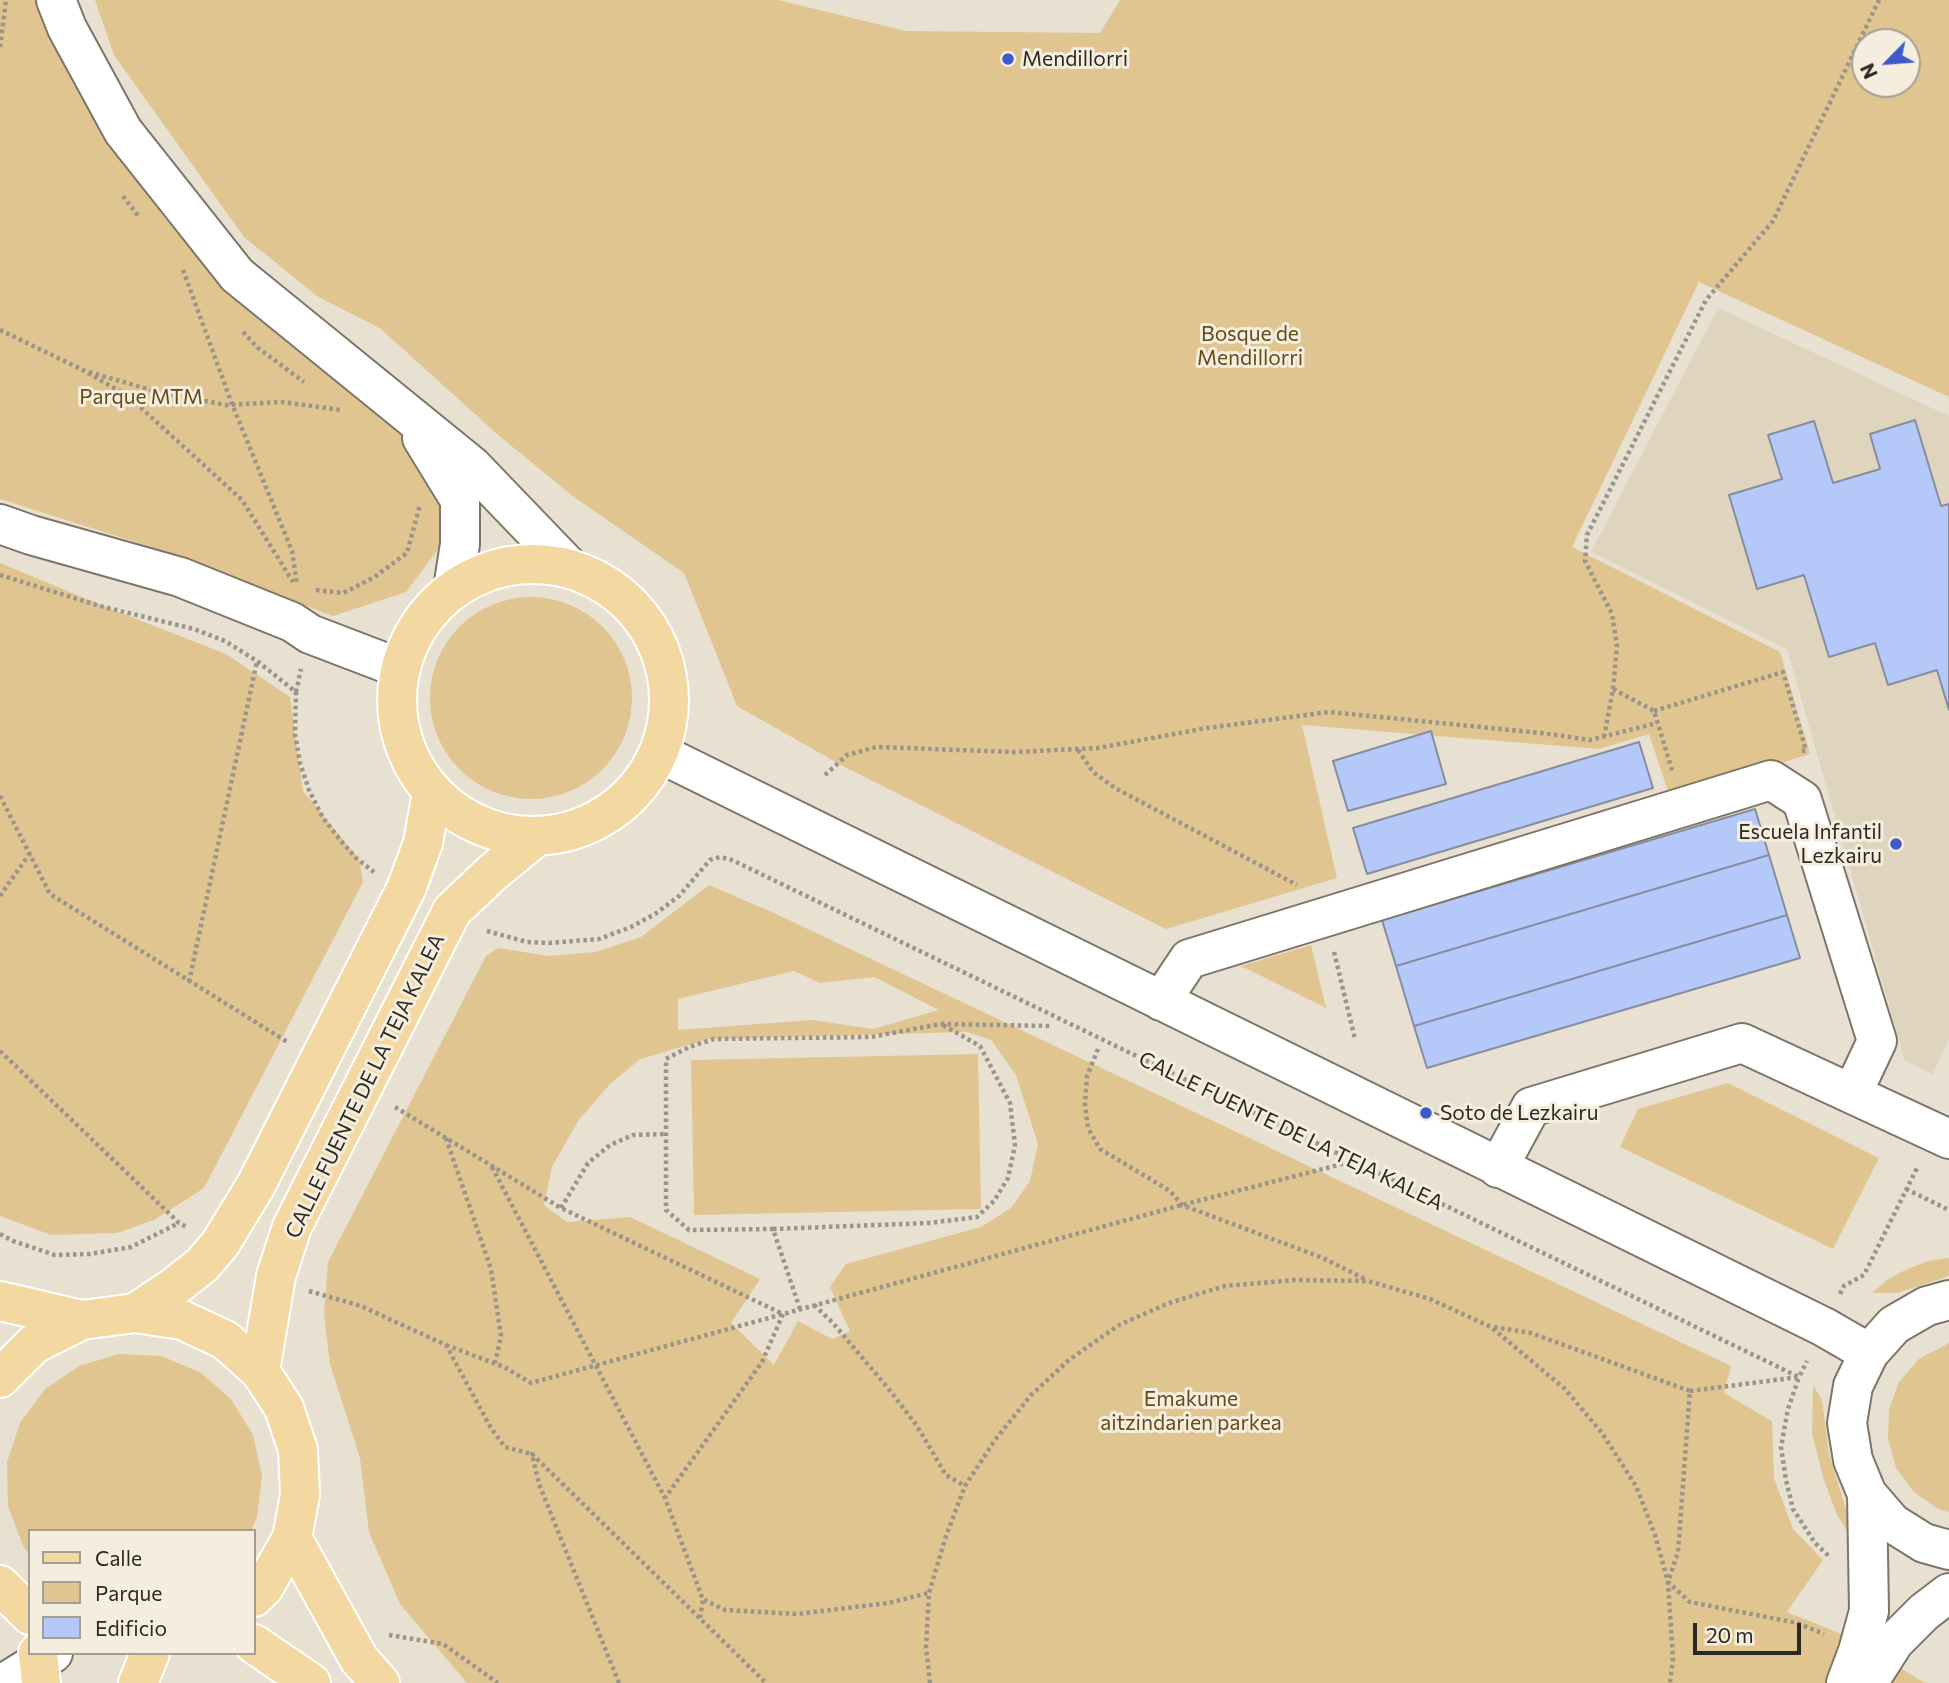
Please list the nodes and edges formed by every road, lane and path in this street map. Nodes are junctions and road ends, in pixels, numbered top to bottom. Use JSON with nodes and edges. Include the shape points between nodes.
{"nodes":[{"id":1,"x":6,"y":0,"type":"edge"},
{"id":2,"x":55,"y":0,"type":"edge"},
{"id":3,"x":1880,"y":0,"type":"edge"},
{"id":4,"x":0,"y":47,"type":"edge"},
{"id":5,"x":182,"y":268,"type":"dead end"},
{"id":6,"x":0,"y":330,"type":"edge"},
{"id":7,"x":81,"y":369,"type":"junction"},
{"id":8,"x":382,"y":391,"type":"junction"},
{"id":9,"x":232,"y":404,"type":"junction"},
{"id":10,"x":345,"y":411,"type":"dead end"},
{"id":11,"x":0,"y":524,"type":"edge"},
{"id":12,"x":569,"y":568,"type":"junction"},
{"id":13,"x":0,"y":575,"type":"edge"},
{"id":14,"x":453,"y":589,"type":"junction"},
{"id":15,"x":257,"y":661,"type":"junction"},
{"id":16,"x":400,"y":668,"type":"junction"},
{"id":17,"x":1613,"y":689,"type":"junction"},
{"id":18,"x":1654,"y":711,"type":"junction"},
{"id":19,"x":1657,"y":723,"type":"junction"},
{"id":20,"x":1604,"y":737,"type":"junction"},
{"id":21,"x":1077,"y":749,"type":"junction"},
{"id":22,"x":659,"y":753,"type":"junction"},
{"id":23,"x":1794,"y":754,"type":"dead end"},
{"id":24,"x":825,"y":775,"type":"dead end"},
{"id":25,"x":432,"y":793,"type":"junction"},
{"id":26,"x":1684,"y":807,"type":"junction"},
{"id":27,"x":536,"y":837,"type":"junction"},
{"id":28,"x":30,"y":853,"type":"dead end"},
{"id":29,"x":392,"y":882,"type":"junction"},
{"id":30,"x":0,"y":896,"type":"edge"},
{"id":31,"x":1325,"y":918,"type":"junction"},
{"id":32,"x":485,"y":931,"type":"dead end"},
{"id":33,"x":189,"y":982,"type":"dead end"},
{"id":34,"x":1161,"y":1001,"type":"junction"},
{"id":35,"x":940,"y":1024,"type":"junction"},
{"id":36,"x":1051,"y":1026,"type":"dead end"},
{"id":37,"x":1355,"y":1039,"type":"dead end"},
{"id":38,"x":1098,"y":1049,"type":"dead end"},
{"id":39,"x":0,"y":1051,"type":"edge"},
{"id":40,"x":1852,"y":1094,"type":"junction"},
{"id":41,"x":666,"y":1134,"type":"junction"},
{"id":42,"x":1942,"y":1136,"type":"edge"},
{"id":43,"x":446,"y":1138,"type":"dead end"},
{"id":44,"x":1355,"y":1161,"type":"junction"},
{"id":45,"x":491,"y":1165,"type":"dead end"},
{"id":46,"x":1498,"y":1168,"type":"junction"},
{"id":47,"x":1906,"y":1189,"type":"junction"},
{"id":48,"x":1182,"y":1205,"type":"junction"},
{"id":49,"x":561,"y":1208,"type":"dead end"},
{"id":50,"x":1949,"y":1210,"type":"edge"},
{"id":51,"x":773,"y":1229,"type":"junction"},
{"id":52,"x":0,"y":1234,"type":"edge"},
{"id":53,"x":1368,"y":1280,"type":"junction"},
{"id":54,"x":313,"y":1293,"type":"dead end"},
{"id":55,"x":1949,"y":1300,"type":"edge"},
{"id":56,"x":0,"y":1301,"type":"edge"},
{"id":57,"x":814,"y":1305,"type":"junction"},
{"id":58,"x":800,"y":1309,"type":"junction"},
{"id":59,"x":135,"y":1313,"type":"junction"},
{"id":60,"x":783,"y":1314,"type":"junction"},
{"id":61,"x":82,"y":1320,"type":"junction"},
{"id":62,"x":1491,"y":1326,"type":"junction"},
{"id":63,"x":1824,"y":1327,"type":"junction"},
{"id":64,"x":446,"y":1345,"type":"junction"},
{"id":65,"x":1870,"y":1353,"type":"junction"},
{"id":66,"x":495,"y":1363,"type":"junction"},
{"id":67,"x":596,"y":1365,"type":"junction"},
{"id":68,"x":260,"y":1371,"type":"junction"},
{"id":69,"x":1800,"y":1377,"type":"junction"},
{"id":70,"x":0,"y":1378,"type":"edge"},
{"id":71,"x":1690,"y":1391,"type":"junction"},
{"id":72,"x":532,"y":1454,"type":"junction"},
{"id":73,"x":965,"y":1486,"type":"junction"},
{"id":74,"x":1867,"y":1494,"type":"junction"},
{"id":75,"x":665,"y":1498,"type":"junction"},
{"id":76,"x":292,"y":1538,"type":"junction"},
{"id":77,"x":1949,"y":1550,"type":"edge"},
{"id":78,"x":1668,"y":1582,"type":"junction"},
{"id":79,"x":1869,"y":1583,"type":"junction"},
{"id":80,"x":0,"y":1585,"type":"edge"},
{"id":81,"x":929,"y":1593,"type":"junction"},
{"id":82,"x":1949,"y":1593,"type":"edge"},
{"id":83,"x":256,"y":1595,"type":"edge"},
{"id":84,"x":703,"y":1600,"type":"junction"},
{"id":85,"x":28,"y":1613,"type":"edge"},
{"id":86,"x":700,"y":1618,"type":"junction"},
{"id":87,"x":388,"y":1635,"type":"dead end"},
{"id":88,"x":1830,"y":1637,"type":"dead end"},
{"id":89,"x":256,"y":1645,"type":"edge"},
{"id":90,"x":149,"y":1655,"type":"edge"},
{"id":91,"x":43,"y":1663,"type":"edge"},
{"id":92,"x":369,"y":1671,"type":"edge"},
{"id":93,"x":4,"y":1683,"type":"edge"},
{"id":94,"x":138,"y":1683,"type":"edge"},
{"id":95,"x":311,"y":1683,"type":"edge"},
{"id":96,"x":498,"y":1683,"type":"edge"},
{"id":97,"x":620,"y":1683,"type":"edge"},
{"id":98,"x":766,"y":1683,"type":"edge"},
{"id":99,"x":930,"y":1683,"type":"edge"},
{"id":100,"x":1670,"y":1683,"type":"edge"},
{"id":101,"x":1846,"y":1683,"type":"edge"},
{"id":102,"x":1868,"y":1683,"type":"edge"}],
"edges":[{"from":1,"to":4,"type":"path"},
{"from":2,"to":8,"type":"street","via":[[123,131],[237,275]]},
{"from":3,"to":17,"type":"path","via":[[1773,221],[1706,300],[1587,535],[1585,561],[1612,614],[1617,646]]},
{"from":5,"to":9,"type":"path"},
{"from":6,"to":7,"type":"path"},
{"from":7,"to":9,"type":"path","via":[[158,393]]},
{"from":7,"to":9,"type":"path","via":[[128,396],[242,500],[298,588],[292,551]]},
{"from":8,"to":12,"type":"street","via":[[472,466]]},
{"from":8,"to":14,"type":"street","via":[[426,443],[460,500]]},
{"from":9,"to":10,"type":"path","via":[[282,402]]},
{"from":11,"to":16,"type":"street","via":[[180,577]]},
{"from":12,"to":14,"type":"main road","via":[[529,563],[489,570]]},
{"from":12,"to":22,"type":"main road","via":[[611,588],[644,621],[664,663],[668,697]]},
{"from":13,"to":15,"type":"path","via":[[194,629]]},
{"from":14,"to":16,"type":"main road","via":[[416,629]]},
{"from":15,"to":29,"type":"path","via":[[296,692],[300,763],[323,818],[356,858]]},
{"from":15,"to":33,"type":"path"},
{"from":16,"to":25,"type":"main road","via":[[396,713],[408,756]]},
{"from":17,"to":18,"type":"path"},
{"from":17,"to":20,"type":"path"},
{"from":18,"to":19,"type":"path"},
{"from":18,"to":23,"type":"path","via":[[1783,672],[1806,750]]},
{"from":19,"to":20,"type":"path"},
{"from":19,"to":26,"type":"path"},
{"from":20,"to":21,"type":"path","via":[[1590,740],[1329,712]]},
{"from":21,"to":24,"type":"path","via":[[1015,752],[876,747],[847,755]]},
{"from":21,"to":31,"type":"path","via":[[1093,772],[1115,788],[1320,898]]},
{"from":22,"to":27,"type":"main road","via":[[639,787],[610,814],[575,831]]},
{"from":22,"to":34,"type":"street"},
{"from":25,"to":27,"type":"main road","via":[[462,818],[498,833]]},
{"from":25,"to":29,"type":"main road","via":[[424,843]]},
{"from":26,"to":31,"type":"street"},
{"from":26,"to":40,"type":"street","via":[[1771,780],[1802,800],[1877,1041]]},
{"from":27,"to":68,"type":"main road","name":"CALLE FUENTE DE LA TEJA KALEA","bridge":true,"via":[[452,911],[292,1227],[276,1276]]},
{"from":28,"to":30,"type":"path"},
{"from":29,"to":59,"type":"main road","bridge":true,"via":[[256,1185],[202,1265]]},
{"from":31,"to":34,"type":"street","via":[[1189,959]]},
{"from":31,"to":37,"type":"path"},
{"from":32,"to":44,"type":"path","name":"CALLE FUENTE DE LA TEJA KALEA","via":[[527,942],[599,939],[655,914],[679,896],[710,860],[720,856]]},
{"from":34,"to":46,"type":"street"},
{"from":35,"to":36,"type":"path"},
{"from":35,"to":41,"type":"path","via":[[871,1037],[713,1039],[689,1047],[666,1059]]},
{"from":35,"to":51,"type":"path","via":[[979,1046],[1010,1104],[1015,1145],[1008,1178],[994,1201],[977,1217]]},
{"from":38,"to":48,"type":"path","via":[[1087,1076],[1088,1128],[1100,1149],[1170,1191]]},
{"from":39,"to":52,"type":"path","via":[[179,1223],[131,1247],[90,1254],[55,1255]]},
{"from":40,"to":42,"type":"street"},
{"from":40,"to":46,"type":"street","via":[[1742,1043],[1531,1107]]},
{"from":41,"to":49,"type":"path","via":[[633,1135],[610,1145],[588,1163]]},
{"from":41,"to":51,"type":"path","via":[[666,1210],[689,1230]]},
{"from":42,"to":47,"type":"path"},
{"from":43,"to":66,"type":"path","via":[[491,1269],[501,1336]]},
{"from":44,"to":48,"type":"path"},
{"from":44,"to":69,"type":"path","name":"CALLE FUENTE DE LA TEJA KALEA"},
{"from":45,"to":67,"type":"path"},
{"from":46,"to":63,"type":"street"},
{"from":47,"to":50,"type":"path"},
{"from":47,"to":63,"type":"path","via":[[1864,1275],[1844,1286]]},
{"from":48,"to":53,"type":"path","via":[[1323,1258]]},
{"from":48,"to":57,"type":"path"},
{"from":51,"to":58,"type":"path"},
{"from":53,"to":62,"type":"path","via":[[1430,1299]]},
{"from":53,"to":73,"type":"path","via":[[1225,1286],[1119,1325],[1069,1360],[1031,1395]]},
{"from":54,"to":64,"type":"path","via":[[361,1306]]},
{"from":55,"to":65,"type":"street","via":[[1927,1306],[1895,1325]]},
{"from":56,"to":61,"type":"main road"},
{"from":57,"to":58,"type":"path"},
{"from":57,"to":73,"type":"path","via":[[888,1388],[946,1475]]},
{"from":58,"to":60,"type":"path"},
{"from":59,"to":61,"type":"main road"},
{"from":59,"to":68,"type":"main road","via":[[182,1320],[225,1340]]},
{"from":60,"to":67,"type":"path"},
{"from":60,"to":75,"type":"path","via":[[762,1362]]},
{"from":61,"to":70,"type":"main road","via":[[34,1344]]},
{"from":62,"to":71,"type":"path","via":[[1531,1333]]},
{"from":62,"to":78,"type":"path","via":[[1565,1389],[1602,1433],[1636,1486]]},
{"from":63,"to":65,"type":"street"},
{"from":63,"to":69,"type":"path"},
{"from":64,"to":66,"type":"path"},
{"from":64,"to":72,"type":"path","via":[[505,1447]]},
{"from":65,"to":74,"type":"street","via":[[1853,1387],[1847,1423],[1853,1460]]},
{"from":66,"to":67,"type":"path","via":[[531,1383]]},
{"from":67,"to":75,"type":"path"},
{"from":68,"to":76,"type":"main road","via":[[284,1408],[298,1450],[300,1495]]},
{"from":69,"to":71,"type":"path"},
{"from":69,"to":79,"type":"path","via":[[1781,1447],[1793,1509],[1815,1543],[1840,1566]]},
{"from":71,"to":78,"type":"path","via":[[1678,1552]]},
{"from":72,"to":86,"type":"path"},
{"from":72,"to":97,"type":"path","via":[[539,1485]]},
{"from":73,"to":81,"type":"path"},
{"from":74,"to":77,"type":"street","via":[[1892,1523],[1924,1543]]},
{"from":74,"to":79,"type":"street"},
{"from":75,"to":84,"type":"path"},
{"from":76,"to":83,"type":"main road"},
{"from":76,"to":92,"type":"main road"},
{"from":78,"to":88,"type":"path","via":[[1690,1602],[1797,1623]]},
{"from":78,"to":100,"type":"path"},
{"from":79,"to":101,"type":"street","via":[[1869,1611]]},
{"from":80,"to":85,"type":"main road"},
{"from":81,"to":84,"type":"path","via":[[798,1614],[724,1610]]},
{"from":81,"to":99,"type":"path","via":[[926,1647]]},
{"from":82,"to":102,"type":"street","via":[[1894,1642]]},
{"from":84,"to":86,"type":"path"},
{"from":86,"to":98,"type":"path"},
{"from":87,"to":96,"type":"path","via":[[443,1644]]},
{"from":89,"to":95,"type":"main road"},
{"from":90,"to":94,"type":"main road"},
{"from":91,"to":93,"type":"street"}]}
